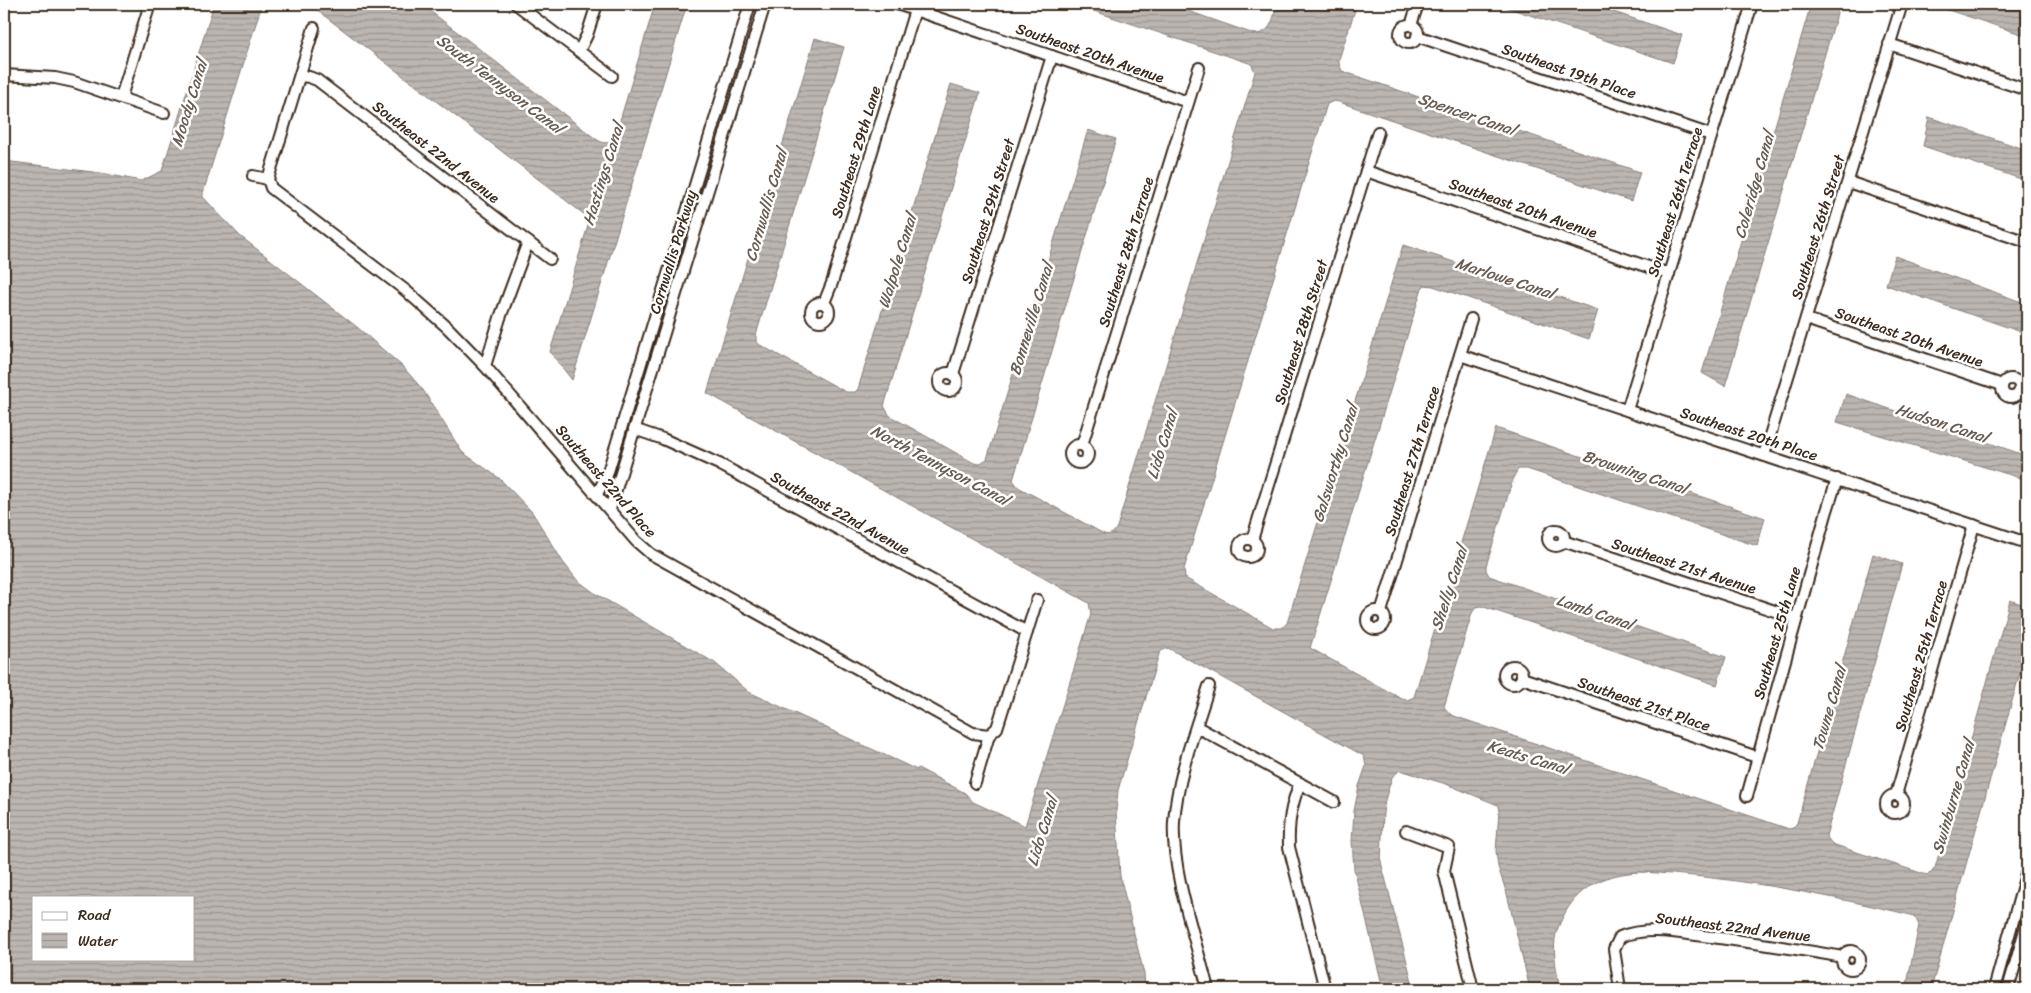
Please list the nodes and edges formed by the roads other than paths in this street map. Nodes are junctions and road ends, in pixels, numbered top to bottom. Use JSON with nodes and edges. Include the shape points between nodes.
{"nodes":[{"id":1,"x":150,"y":4,"type":"edge"},
{"id":2,"x":516,"y":4,"type":"edge"},
{"id":3,"x":597,"y":4,"type":"edge"},
{"id":4,"x":750,"y":4,"type":"edge"},
{"id":5,"x":765,"y":4,"type":"edge"},
{"id":6,"x":897,"y":4,"type":"edge"},
{"id":7,"x":1418,"y":4,"type":"edge"},
{"id":8,"x":1752,"y":4,"type":"edge"},
{"id":9,"x":1901,"y":7,"type":"dead end"},
{"id":10,"x":915,"y":10,"type":"junction"},
{"id":11,"x":1411,"y":25,"type":"junction"},
{"id":12,"x":314,"y":28,"type":"dead end"},
{"id":13,"x":1417,"y":36,"type":"junction"},
{"id":14,"x":1890,"y":44,"type":"junction"},
{"id":15,"x":579,"y":51,"type":"junction"},
{"id":16,"x":1052,"y":56,"type":"junction"},
{"id":17,"x":1198,"y":68,"type":"dead end"},
{"id":18,"x":4,"y":75,"type":"edge"},
{"id":19,"x":300,"y":76,"type":"junction"},
{"id":20,"x":612,"y":76,"type":"dead end"},
{"id":21,"x":2027,"y":90,"type":"edge"},
{"id":22,"x":121,"y":97,"type":"junction"},
{"id":23,"x":1188,"y":102,"type":"junction"},
{"id":24,"x":164,"y":113,"type":"dead end"},
{"id":25,"x":1378,"y":132,"type":"dead end"},
{"id":26,"x":1711,"y":135,"type":"junction"},
{"id":27,"x":1366,"y":171,"type":"junction"},
{"id":28,"x":697,"y":174,"type":"junction"},
{"id":29,"x":253,"y":176,"type":"dead end"},
{"id":30,"x":268,"y":179,"type":"junction"},
{"id":31,"x":711,"y":179,"type":"junction"},
{"id":32,"x":1848,"y":182,"type":"junction"},
{"id":33,"x":528,"y":242,"type":"junction"},
{"id":34,"x":2027,"y":242,"type":"edge"},
{"id":35,"x":550,"y":259,"type":"dead end"},
{"id":36,"x":1670,"y":274,"type":"junction"},
{"id":37,"x":824,"y":303,"type":"dead end"},
{"id":38,"x":1471,"y":319,"type":"dead end"},
{"id":39,"x":1806,"y":319,"type":"junction"},
{"id":40,"x":1460,"y":355,"type":"junction"},
{"id":41,"x":485,"y":366,"type":"junction"},
{"id":42,"x":953,"y":374,"type":"dead end"},
{"id":43,"x":2002,"y":384,"type":"dead end"},
{"id":44,"x":1627,"y":410,"type":"junction"},
{"id":45,"x":634,"y":429,"type":"junction"},
{"id":46,"x":1082,"y":445,"type":"dead end"},
{"id":47,"x":1764,"y":455,"type":"junction"},
{"id":48,"x":1837,"y":480,"type":"junction"},
{"id":49,"x":597,"y":494,"type":"junction"},
{"id":50,"x":610,"y":509,"type":"junction"},
{"id":51,"x":1974,"y":525,"type":"junction"},
{"id":52,"x":1252,"y":540,"type":"dead end"},
{"id":53,"x":1563,"y":542,"type":"dead end"},
{"id":54,"x":2027,"y":544,"type":"edge"},
{"id":55,"x":1037,"y":600,"type":"dead end"},
{"id":56,"x":1381,"y":612,"type":"dead end"},
{"id":57,"x":1796,"y":618,"type":"junction"},
{"id":58,"x":1027,"y":632,"type":"junction"},
{"id":59,"x":1522,"y":678,"type":"dead end"},
{"id":60,"x":1210,"y":686,"type":"dead end"},
{"id":61,"x":1197,"y":726,"type":"junction"},
{"id":62,"x":989,"y":735,"type":"junction"},
{"id":63,"x":1757,"y":757,"type":"junction"},
{"id":64,"x":974,"y":783,"type":"dead end"},
{"id":65,"x":1300,"y":783,"type":"junction"},
{"id":66,"x":1896,"y":795,"type":"dead end"},
{"id":67,"x":1747,"y":796,"type":"dead end"},
{"id":68,"x":1334,"y":802,"type":"dead end"},
{"id":69,"x":1406,"y":831,"type":"dead end"},
{"id":70,"x":2027,"y":870,"type":"edge"},
{"id":71,"x":2027,"y":923,"type":"edge"},
{"id":72,"x":1843,"y":957,"type":"dead end"},
{"id":73,"x":1208,"y":989,"type":"edge"},
{"id":74,"x":1324,"y":989,"type":"edge"},
{"id":75,"x":1473,"y":989,"type":"edge"},
{"id":76,"x":1620,"y":989,"type":"edge"},
{"id":77,"x":1994,"y":989,"type":"edge"},
{"id":78,"x":2008,"y":989,"type":"edge"}],
"edges":[{"from":1,"to":22,"type":"street"},
{"from":2,"to":15,"type":"street"},
{"from":3,"to":15,"type":"street"},
{"from":4,"to":28,"type":"street","name":"Cornwallis Parkway"},
{"from":5,"to":31,"type":"street","name":"Cornwallis Parkway"},
{"from":6,"to":10,"type":"street","name":"Southeast 20th Avenue"},
{"from":7,"to":11,"type":"street"},
{"from":8,"to":26,"type":"street","name":"Southeast 26th Terrace"},
{"from":9,"to":14,"type":"street","name":"Southeast 26th Street"},
{"from":10,"to":16,"type":"street","name":"Southeast 20th Avenue"},
{"from":10,"to":37,"type":"street","name":"Southeast 29th Lane"},
{"from":11,"to":13,"type":"street"},
{"from":11,"to":13,"type":"street","name":"Southeast 19th Place","via":[[1401,29],[1401,37],[1405,42],[1411,42]]},
{"from":12,"to":19,"type":"street"},
{"from":13,"to":26,"type":"street","name":"Southeast 19th Place"},
{"from":14,"to":21,"type":"street"},
{"from":14,"to":32,"type":"street","name":"Southeast 26th Street"},
{"from":15,"to":20,"type":"street"},
{"from":16,"to":23,"type":"street","name":"Southeast 20th Avenue"},
{"from":16,"to":42,"type":"street","name":"Southeast 29th Street"},
{"from":17,"to":23,"type":"street","name":"Southeast 28th Terrace"},
{"from":18,"to":22,"type":"street","via":[[64,80]]},
{"from":19,"to":30,"type":"street"},
{"from":19,"to":33,"type":"street","name":"Southeast 22nd Avenue","via":[[317,80]]},
{"from":22,"to":24,"type":"street"},
{"from":23,"to":46,"type":"street","name":"Southeast 28th Terrace"},
{"from":25,"to":27,"type":"street","name":"Southeast 28th Street"},
{"from":26,"to":36,"type":"street","name":"Southeast 26th Terrace"},
{"from":27,"to":36,"type":"street","name":"Southeast 20th Avenue"},
{"from":27,"to":52,"type":"street","name":"Southeast 28th Street"},
{"from":28,"to":31,"type":"street"},
{"from":28,"to":49,"type":"street","name":"Cornwallis Parkway","via":[[607,475]]},
{"from":29,"to":30,"type":"street"},
{"from":30,"to":41,"type":"street","name":"Southeast 22nd Place","via":[[271,188],[430,311]]},
{"from":31,"to":45,"type":"street","name":"Cornwallis Parkway"},
{"from":32,"to":34,"type":"street"},
{"from":32,"to":39,"type":"street","name":"Southeast 26th Street"},
{"from":33,"to":35,"type":"street","name":"Southeast 22nd Avenue"},
{"from":33,"to":41,"type":"street"},
{"from":36,"to":44,"type":"street","name":"Southeast 26th Terrace"},
{"from":38,"to":40,"type":"street","name":"Southeast 27th Terrace"},
{"from":39,"to":43,"type":"street","name":"Southeast 20th Avenue"},
{"from":39,"to":47,"type":"street","name":"Southeast 26th Street"},
{"from":40,"to":44,"type":"street","name":"Southeast 20th Place"},
{"from":40,"to":56,"type":"street","name":"Southeast 27th Terrace"},
{"from":41,"to":49,"type":"street","name":"Southeast 22nd Place"},
{"from":44,"to":47,"type":"street","name":"Southeast 20th Place"},
{"from":45,"to":50,"type":"street","name":"Cornwallis Parkway"},
{"from":45,"to":58,"type":"street","name":"Southeast 22nd Avenue","via":[[713,460]]},
{"from":47,"to":48,"type":"street","name":"Southeast 20th Place"},
{"from":48,"to":51,"type":"street","name":"Southeast 20th Place"},
{"from":48,"to":57,"type":"street","name":"Southeast 25th Lane"},
{"from":49,"to":50,"type":"street","name":"Southeast 22nd Place"},
{"from":50,"to":62,"type":"street","name":"Southeast 22nd Place","via":[[644,548],[667,564],[972,733]]},
{"from":51,"to":54,"type":"street","name":"Southeast 20th Place"},
{"from":51,"to":66,"type":"street","name":"Southeast 25th Terrace"},
{"from":53,"to":57,"type":"street","name":"Southeast 21st Avenue"},
{"from":55,"to":58,"type":"street"},
{"from":57,"to":63,"type":"street","name":"Southeast 25th Lane"},
{"from":58,"to":62,"type":"street","via":[[996,728]]},
{"from":59,"to":63,"type":"street","name":"Southeast 21st Place"},
{"from":60,"to":61,"type":"street"},
{"from":61,"to":65,"type":"street"},
{"from":61,"to":73,"type":"street","via":[[1179,792],[1174,836],[1182,888]]},
{"from":62,"to":64,"type":"street"},
{"from":63,"to":67,"type":"street","name":"Southeast 25th Lane"},
{"from":65,"to":68,"type":"street"},
{"from":65,"to":74,"type":"street","via":[[1291,806],[1289,847]]},
{"from":69,"to":75,"type":"street","via":[[1449,847],[1444,871]]},
{"from":70,"to":77,"type":"street"},
{"from":71,"to":78,"type":"street"},
{"from":72,"to":76,"type":"street","name":"Southeast 22nd Avenue","via":[[1686,934],[1629,933],[1620,937],[1614,949]]}]}
